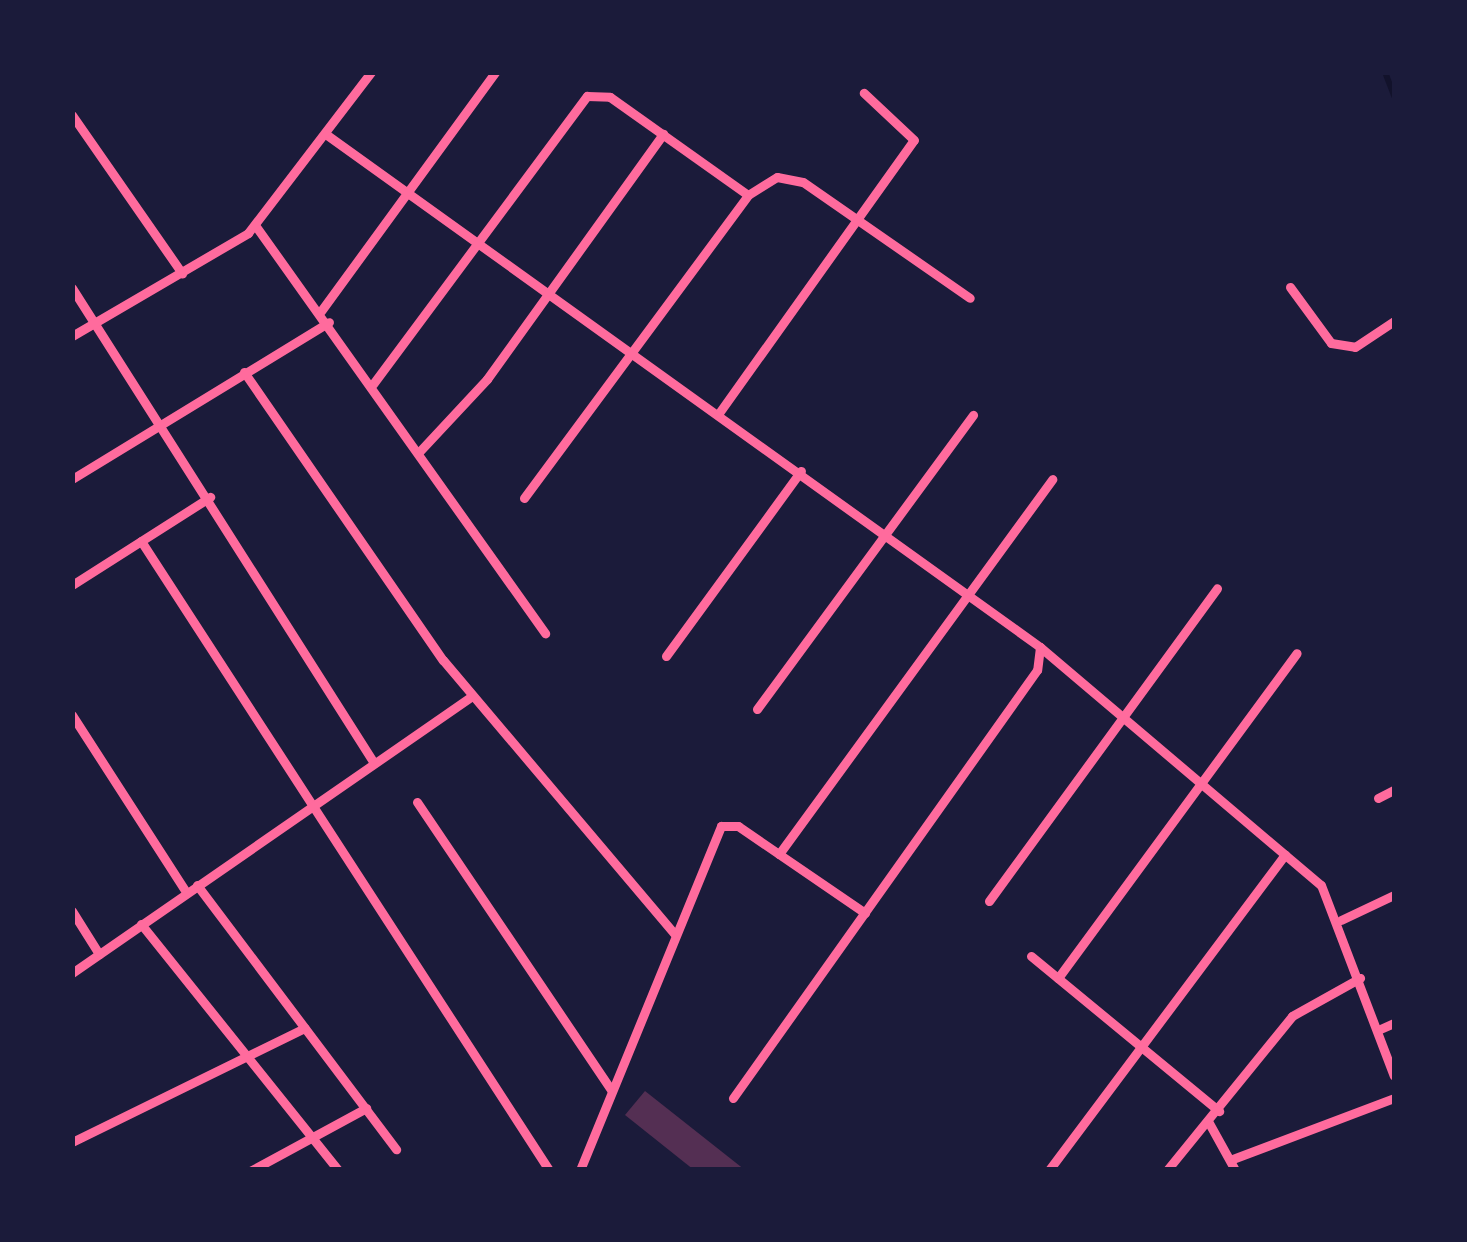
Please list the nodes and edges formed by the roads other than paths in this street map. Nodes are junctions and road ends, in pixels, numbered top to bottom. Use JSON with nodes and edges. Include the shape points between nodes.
{"nodes":[{"id":1,"x":371,"y":72,"type":"edge"},
{"id":2,"x":496,"y":72,"type":"edge"},
{"id":3,"x":864,"y":93,"type":"dead end"},
{"id":4,"x":72,"y":115,"type":"edge"},
{"id":5,"x":327,"y":134,"type":"junction"},
{"id":6,"x":662,"y":134,"type":"junction"},
{"id":7,"x":411,"y":194,"type":"junction"},
{"id":8,"x":748,"y":194,"type":"junction"},
{"id":9,"x":859,"y":219,"type":"junction"},
{"id":10,"x":256,"y":225,"type":"junction"},
{"id":11,"x":480,"y":242,"type":"junction"},
{"id":12,"x":182,"y":273,"type":"junction"},
{"id":13,"x":72,"y":288,"type":"edge"},
{"id":14,"x":1290,"y":288,"type":"dead end"},
{"id":15,"x":550,"y":292,"type":"junction"},
{"id":16,"x":970,"y":298,"type":"dead end"},
{"id":17,"x":321,"y":311,"type":"junction"},
{"id":18,"x":1394,"y":321,"type":"edge"},
{"id":19,"x":96,"y":322,"type":"junction"},
{"id":20,"x":329,"y":322,"type":"junction"},
{"id":21,"x":72,"y":336,"type":"edge"},
{"id":22,"x":632,"y":351,"type":"junction"},
{"id":23,"x":244,"y":372,"type":"junction"},
{"id":24,"x":373,"y":384,"type":"junction"},
{"id":25,"x":719,"y":413,"type":"junction"},
{"id":26,"x":974,"y":415,"type":"dead end"},
{"id":27,"x":162,"y":420,"type":"junction"},
{"id":28,"x":419,"y":452,"type":"junction"},
{"id":29,"x":801,"y":471,"type":"junction"},
{"id":30,"x":72,"y":478,"type":"edge"},
{"id":31,"x":1052,"y":479,"type":"dead end"},
{"id":32,"x":210,"y":496,"type":"junction"},
{"id":33,"x":524,"y":498,"type":"dead end"},
{"id":34,"x":886,"y":532,"type":"junction"},
{"id":35,"x":141,"y":541,"type":"junction"},
{"id":36,"x":72,"y":585,"type":"edge"},
{"id":37,"x":1217,"y":588,"type":"dead end"},
{"id":38,"x":971,"y":592,"type":"junction"},
{"id":39,"x":544,"y":633,"type":"dead end"},
{"id":40,"x":1040,"y":647,"type":"junction"},
{"id":41,"x":1297,"y":653,"type":"dead end"},
{"id":42,"x":666,"y":656,"type":"dead end"},
{"id":43,"x":472,"y":696,"type":"junction"},
{"id":44,"x":757,"y":709,"type":"dead end"},
{"id":45,"x":72,"y":714,"type":"edge"},
{"id":46,"x":1130,"y":718,"type":"junction"},
{"id":47,"x":374,"y":763,"type":"junction"},
{"id":48,"x":1207,"y":784,"type":"junction"},
{"id":49,"x":1394,"y":790,"type":"edge"},
{"id":50,"x":1378,"y":798,"type":"dead end"},
{"id":51,"x":418,"y":802,"type":"dead end"},
{"id":52,"x":311,"y":806,"type":"junction"},
{"id":53,"x":778,"y":854,"type":"junction"},
{"id":54,"x":1285,"y":854,"type":"junction"},
{"id":55,"x":197,"y":885,"type":"junction"},
{"id":56,"x":186,"y":892,"type":"junction"},
{"id":57,"x":1394,"y":895,"type":"edge"},
{"id":58,"x":988,"y":901,"type":"dead end"},
{"id":59,"x":72,"y":911,"type":"edge"},
{"id":60,"x":865,"y":913,"type":"junction"},
{"id":61,"x":1341,"y":920,"type":"junction"},
{"id":62,"x":141,"y":924,"type":"junction"},
{"id":63,"x":674,"y":932,"type":"junction"},
{"id":64,"x":99,"y":954,"type":"junction"},
{"id":65,"x":1031,"y":956,"type":"dead end"},
{"id":66,"x":72,"y":972,"type":"edge"},
{"id":67,"x":1058,"y":978,"type":"junction"},
{"id":68,"x":1360,"y":978,"type":"junction"},
{"id":69,"x":1394,"y":1023,"type":"edge"},
{"id":70,"x":306,"y":1028,"type":"junction"},
{"id":71,"x":1378,"y":1030,"type":"junction"},
{"id":72,"x":1140,"y":1045,"type":"junction"},
{"id":73,"x":254,"y":1060,"type":"junction"},
{"id":74,"x":1394,"y":1076,"type":"edge"},
{"id":75,"x":612,"y":1090,"type":"junction"},
{"id":76,"x":733,"y":1098,"type":"dead end"},
{"id":77,"x":1394,"y":1098,"type":"edge"},
{"id":78,"x":366,"y":1108,"type":"junction"},
{"id":79,"x":1219,"y":1111,"type":"junction"},
{"id":80,"x":1209,"y":1123,"type":"junction"},
{"id":81,"x":317,"y":1139,"type":"junction"},
{"id":82,"x":72,"y":1142,"type":"edge"},
{"id":83,"x":396,"y":1149,"type":"dead end"},
{"id":84,"x":1233,"y":1165,"type":"edge"},
{"id":85,"x":252,"y":1170,"type":"edge"},
{"id":86,"x":338,"y":1170,"type":"edge"},
{"id":87,"x":548,"y":1170,"type":"edge"},
{"id":88,"x":580,"y":1170,"type":"edge"},
{"id":89,"x":1049,"y":1170,"type":"edge"},
{"id":90,"x":1167,"y":1170,"type":"edge"}],
"edges":[{"from":1,"to":5,"type":"street"},
{"from":2,"to":7,"type":"street"},
{"from":3,"to":9,"type":"street","via":[[914,140]]},
{"from":4,"to":12,"type":"street"},
{"from":5,"to":7,"type":"street"},
{"from":5,"to":10,"type":"street"},
{"from":6,"to":8,"type":"street"},
{"from":6,"to":11,"type":"street","via":[[610,97],[586,96]]},
{"from":6,"to":15,"type":"street"},
{"from":7,"to":11,"type":"street"},
{"from":7,"to":17,"type":"street"},
{"from":8,"to":9,"type":"street","via":[[788,177]]},
{"from":8,"to":22,"type":"street"},
{"from":9,"to":16,"type":"street"},
{"from":9,"to":25,"type":"street"},
{"from":10,"to":12,"type":"street"},
{"from":10,"to":17,"type":"street"},
{"from":11,"to":15,"type":"street"},
{"from":11,"to":24,"type":"street"},
{"from":12,"to":19,"type":"street"},
{"from":13,"to":19,"type":"street"},
{"from":14,"to":18,"type":"street","via":[[1330,344],[1354,347]]},
{"from":15,"to":22,"type":"street"},
{"from":15,"to":28,"type":"street"},
{"from":17,"to":20,"type":"street"},
{"from":19,"to":21,"type":"street"},
{"from":19,"to":27,"type":"street"},
{"from":20,"to":23,"type":"street"},
{"from":20,"to":24,"type":"street"},
{"from":22,"to":25,"type":"street"},
{"from":22,"to":33,"type":"street"},
{"from":23,"to":27,"type":"street"},
{"from":23,"to":43,"type":"street"},
{"from":24,"to":28,"type":"street"},
{"from":25,"to":29,"type":"street"},
{"from":26,"to":34,"type":"street"},
{"from":27,"to":30,"type":"street"},
{"from":27,"to":32,"type":"street"},
{"from":28,"to":39,"type":"street"},
{"from":29,"to":34,"type":"street"},
{"from":29,"to":42,"type":"street"},
{"from":31,"to":38,"type":"street"},
{"from":32,"to":35,"type":"street"},
{"from":32,"to":47,"type":"street"},
{"from":34,"to":38,"type":"street"},
{"from":34,"to":44,"type":"street"},
{"from":35,"to":36,"type":"street"},
{"from":35,"to":52,"type":"street"},
{"from":37,"to":46,"type":"street"},
{"from":38,"to":40,"type":"street"},
{"from":38,"to":53,"type":"street"},
{"from":40,"to":46,"type":"street"},
{"from":40,"to":60,"type":"street","via":[[1037,670]]},
{"from":41,"to":48,"type":"street"},
{"from":43,"to":47,"type":"street"},
{"from":43,"to":63,"type":"street"},
{"from":45,"to":56,"type":"street"},
{"from":46,"to":48,"type":"street"},
{"from":46,"to":58,"type":"street"},
{"from":47,"to":52,"type":"street"},
{"from":48,"to":54,"type":"street"},
{"from":48,"to":67,"type":"street"},
{"from":49,"to":50,"type":"street"},
{"from":51,"to":75,"type":"street"},
{"from":52,"to":55,"type":"street"},
{"from":52,"to":87,"type":"street"},
{"from":53,"to":60,"type":"street"},
{"from":53,"to":63,"type":"street","via":[[721,826]]},
{"from":54,"to":61,"type":"street"},
{"from":54,"to":72,"type":"street"},
{"from":55,"to":56,"type":"street"},
{"from":55,"to":70,"type":"street"},
{"from":56,"to":62,"type":"street"},
{"from":57,"to":61,"type":"street"},
{"from":59,"to":64,"type":"street"},
{"from":60,"to":76,"type":"street"},
{"from":61,"to":68,"type":"street"},
{"from":62,"to":64,"type":"street"},
{"from":62,"to":73,"type":"street"},
{"from":63,"to":75,"type":"street"},
{"from":64,"to":66,"type":"street"},
{"from":65,"to":67,"type":"street"},
{"from":67,"to":72,"type":"street"},
{"from":68,"to":71,"type":"street"},
{"from":68,"to":79,"type":"street","via":[[1292,1016]]},
{"from":69,"to":71,"type":"street"},
{"from":70,"to":73,"type":"street"},
{"from":70,"to":78,"type":"street"},
{"from":71,"to":74,"type":"street"},
{"from":72,"to":79,"type":"street"},
{"from":72,"to":89,"type":"street"},
{"from":73,"to":81,"type":"street"},
{"from":73,"to":82,"type":"street"},
{"from":75,"to":88,"type":"street"},
{"from":77,"to":84,"type":"street"},
{"from":78,"to":81,"type":"street"},
{"from":78,"to":83,"type":"street"},
{"from":79,"to":80,"type":"street"},
{"from":80,"to":84,"type":"street"},
{"from":80,"to":90,"type":"street"},
{"from":81,"to":85,"type":"street"},
{"from":81,"to":86,"type":"street"}]}
